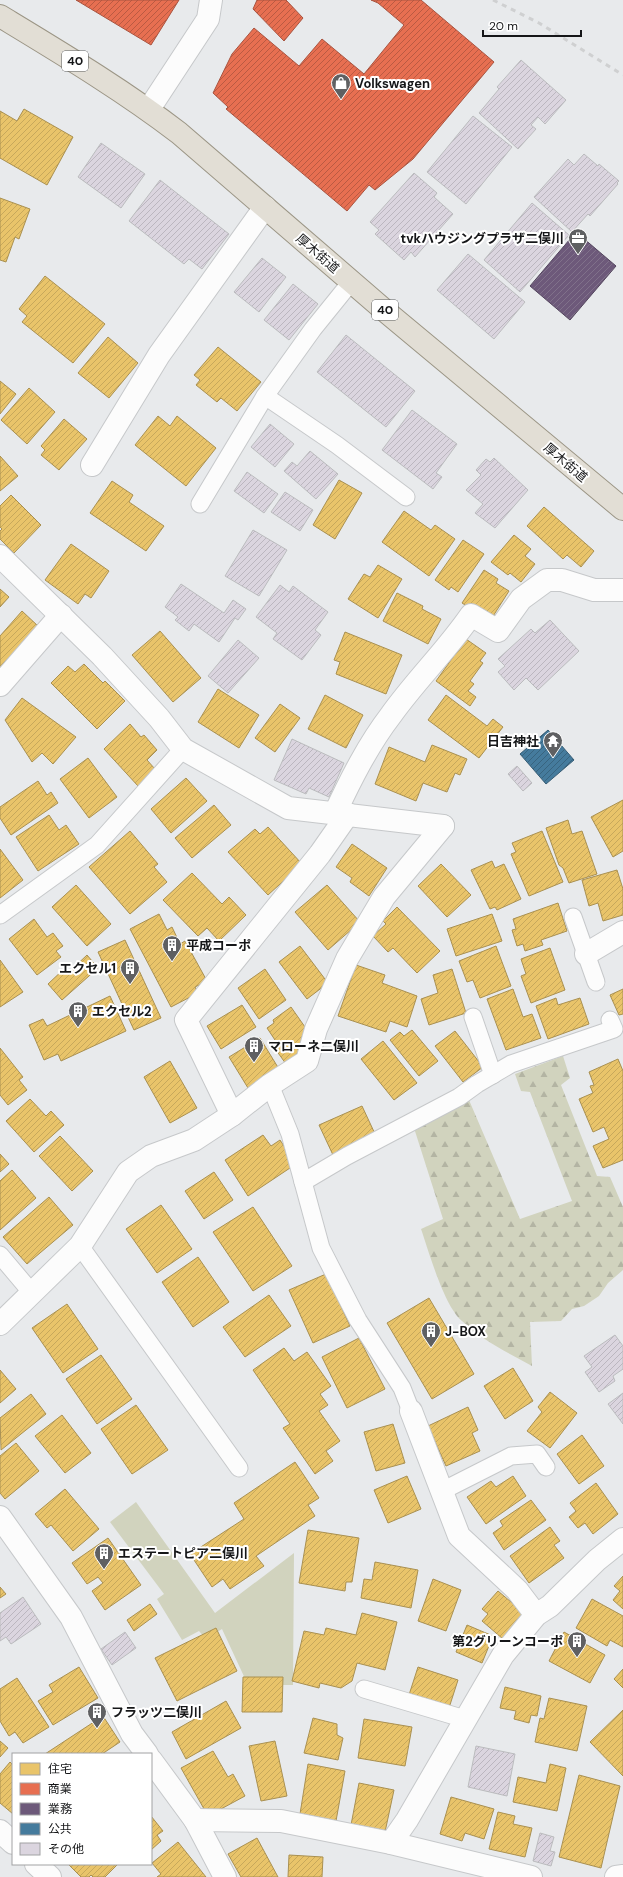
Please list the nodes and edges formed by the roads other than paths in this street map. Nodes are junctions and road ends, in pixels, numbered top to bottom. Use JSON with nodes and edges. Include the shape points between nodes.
{"nodes":[{"id":1,"x":211,"y":0,"type":"edge"},
{"id":2,"x":0,"y":16,"type":"edge"},
{"id":3,"x":149,"y":110,"type":"junction"},
{"id":4,"x":266,"y":207,"type":"junction"},
{"id":5,"x":351,"y":282,"type":"junction"},
{"id":6,"x":265,"y":396,"type":"junction"},
{"id":7,"x":92,"y":465,"type":"dead end"},
{"id":8,"x":406,"y":497,"type":"dead end"},
{"id":9,"x":200,"y":504,"type":"dead end"},
{"id":10,"x":623,"y":509,"type":"edge"},
{"id":11,"x":0,"y":556,"type":"edge"},
{"id":12,"x":623,"y":590,"type":"edge"},
{"id":13,"x":61,"y":614,"type":"junction"},
{"id":14,"x":0,"y":685,"type":"edge"},
{"id":15,"x":183,"y":749,"type":"junction"},
{"id":16,"x":342,"y":814,"type":"junction"},
{"id":17,"x":0,"y":914,"type":"edge"},
{"id":18,"x":573,"y":917,"type":"dead end"},
{"id":19,"x":623,"y":932,"type":"edge"},
{"id":20,"x":586,"y":954,"type":"junction"},
{"id":21,"x":596,"y":982,"type":"dead end"},
{"id":22,"x":473,"y":1016,"type":"dead end"},
{"id":23,"x":610,"y":1020,"type":"dead end"},
{"id":24,"x":493,"y":1075,"type":"junction"},
{"id":25,"x":270,"y":1085,"type":"junction"},
{"id":26,"x":232,"y":1115,"type":"junction"},
{"id":27,"x":303,"y":1182,"type":"junction"},
{"id":28,"x":80,"y":1246,"type":"junction"},
{"id":29,"x":0,"y":1255,"type":"edge"},
{"id":30,"x":32,"y":1293,"type":"junction"},
{"id":31,"x":0,"y":1324,"type":"edge"},
{"id":32,"x":411,"y":1411,"type":"joint"},
{"id":33,"x":239,"y":1468,"type":"dead end"},
{"id":34,"x":546,"y":1468,"type":"dead end"},
{"id":35,"x":442,"y":1491,"type":"junction"},
{"id":36,"x":0,"y":1517,"type":"edge"},
{"id":37,"x":623,"y":1539,"type":"edge"},
{"id":38,"x":536,"y":1615,"type":"junction"},
{"id":39,"x":364,"y":1689,"type":"dead end"},
{"id":40,"x":466,"y":1719,"type":"junction"},
{"id":41,"x":146,"y":1753,"type":"edge"},
{"id":42,"x":152,"y":1761,"type":"edge"},
{"id":43,"x":194,"y":1820,"type":"junction"},
{"id":44,"x":0,"y":1831,"type":"edge"},
{"id":45,"x":12,"y":1842,"type":"edge"},
{"id":46,"x":391,"y":1843,"type":"junction"},
{"id":47,"x":37,"y":1865,"type":"edge"},
{"id":48,"x":623,"y":1876,"type":"edge"},
{"id":49,"x":50,"y":1877,"type":"edge"},
{"id":50,"x":225,"y":1877,"type":"edge"},
{"id":51,"x":531,"y":1877,"type":"edge"},
{"id":52,"x":616,"y":1877,"type":"edge"}],
"edges":[{"from":1,"to":3,"type":"street","via":[[208,19]]},
{"from":2,"to":3,"type":"main road","name":"厚木街道","number":"40"},
{"from":3,"to":4,"type":"main road","name":"厚木街道","number":"40","via":[[180,133]]},
{"from":4,"to":5,"type":"main road","name":"厚木街道","number":"40"},
{"from":4,"to":7,"type":"street","via":[[159,355]]},
{"from":5,"to":6,"type":"lane","via":[[313,329]]},
{"from":5,"to":10,"type":"main road","name":"厚木街道","number":"40"},
{"from":6,"to":8,"type":"lane","via":[[337,445]]},
{"from":6,"to":9,"type":"lane"},
{"from":11,"to":13,"type":"street"},
{"from":12,"to":16,"type":"street","via":[[594,590],[562,580],[547,580],[521,599],[498,631],[471,615],[391,715],[353,775]]},
{"from":13,"to":14,"type":"street"},
{"from":13,"to":15,"type":"street","via":[[159,718]]},
{"from":15,"to":16,"type":"street","via":[[288,808]]},
{"from":15,"to":17,"type":"lane","via":[[97,845]]},
{"from":16,"to":25,"type":"street","via":[[443,826],[384,897],[347,960],[316,1029],[307,1061]]},
{"from":16,"to":26,"type":"street","via":[[320,854],[186,1020]]},
{"from":18,"to":20,"type":"lane"},
{"from":19,"to":20,"type":"street"},
{"from":20,"to":21,"type":"lane"},
{"from":22,"to":24,"type":"lane"},
{"from":23,"to":24,"type":"lane","via":[[614,1029],[511,1064]]},
{"from":24,"to":27,"type":"lane","via":[[459,1097]]},
{"from":25,"to":26,"type":"street"},
{"from":25,"to":27,"type":"lane","via":[[290,1134]]},
{"from":26,"to":28,"type":"street","via":[[194,1140],[151,1156],[128,1172]]},
{"from":27,"to":32,"type":"lane","via":[[321,1248],[358,1320],[402,1388]]},
{"from":28,"to":30,"type":"street"},
{"from":28,"to":33,"type":"lane"},
{"from":29,"to":30,"type":"lane"},
{"from":30,"to":31,"type":"street"},
{"from":32,"to":35,"type":"street"},
{"from":34,"to":35,"type":"lane","via":[[537,1454],[512,1456]]},
{"from":35,"to":38,"type":"street","via":[[459,1536],[517,1590]]},
{"from":36,"to":41,"type":"street","via":[[71,1617],[132,1734]]},
{"from":37,"to":38,"type":"street","via":[[597,1560],[550,1606]]},
{"from":38,"to":40,"type":"street","via":[[503,1655]]},
{"from":39,"to":40,"type":"lane"},
{"from":40,"to":46,"type":"street"},
{"from":42,"to":43,"type":"street"},
{"from":43,"to":46,"type":"street","via":[[277,1820]]},
{"from":43,"to":50,"type":"street"},
{"from":44,"to":45,"type":"street"},
{"from":46,"to":51,"type":"street"},
{"from":47,"to":49,"type":"street"},
{"from":48,"to":52,"type":"street"}]}
